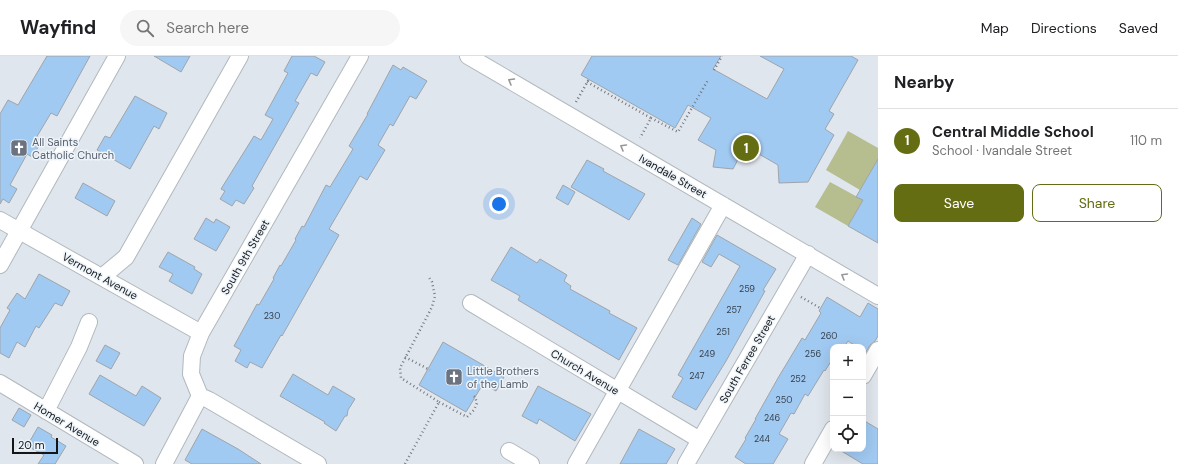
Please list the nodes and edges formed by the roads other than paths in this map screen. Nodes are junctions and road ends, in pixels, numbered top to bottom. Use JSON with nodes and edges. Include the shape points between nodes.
{"nodes":[{"id":1,"x":117,"y":56,"type":"edge"},
{"id":2,"x":240,"y":56,"type":"edge"},
{"id":3,"x":360,"y":56,"type":"edge"},
{"id":4,"x":468,"y":56,"type":"edge"},
{"id":5,"x":723,"y":205,"type":"junction"},
{"id":6,"x":0,"y":220,"type":"edge"},
{"id":7,"x":19,"y":231,"type":"junction"},
{"id":8,"x":808,"y":254,"type":"junction"},
{"id":9,"x":0,"y":264,"type":"edge"},
{"id":10,"x":102,"y":277,"type":"junction"},
{"id":11,"x":878,"y":296,"type":"edge"},
{"id":12,"x":471,"y":304,"type":"dead end"},
{"id":13,"x":89,"y":322,"type":"dead end"},
{"id":14,"x":201,"y":333,"type":"junction"},
{"id":15,"x":878,"y":350,"type":"edge"},
{"id":16,"x":866,"y":371,"type":"edge"},
{"id":17,"x":0,"y":383,"type":"edge"},
{"id":18,"x":618,"y":392,"type":"junction"},
{"id":19,"x":200,"y":396,"type":"junction"},
{"id":20,"x":46,"y":411,"type":"junction"},
{"id":21,"x":830,"y":434,"type":"edge"},
{"id":22,"x":700,"y":440,"type":"junction"},
{"id":23,"x":509,"y":451,"type":"dead end"},
{"id":24,"x":135,"y":464,"type":"edge"},
{"id":25,"x":164,"y":464,"type":"edge"},
{"id":26,"x":318,"y":464,"type":"edge"},
{"id":27,"x":531,"y":464,"type":"edge"},
{"id":28,"x":576,"y":464,"type":"edge"},
{"id":29,"x":686,"y":464,"type":"edge"},
{"id":30,"x":813,"y":464,"type":"edge"}],
"edges":[{"from":1,"to":7,"type":"street"},
{"from":2,"to":10,"type":"street","via":[[126,257]]},
{"from":3,"to":14,"type":"street","name":"South 9th Street"},
{"from":5,"to":4,"type":"street","name":"Ivandale Street","one_way":true},
{"from":5,"to":8,"type":"street","name":"Ivandale Street"},
{"from":5,"to":18,"type":"street"},
{"from":6,"to":7,"type":"street","name":"Vermont Avenue"},
{"from":7,"to":9,"type":"street"},
{"from":7,"to":10,"type":"street","name":"Vermont Avenue"},
{"from":11,"to":8,"type":"street","name":"Ivandale Street","one_way":true},
{"from":8,"to":22,"type":"street","name":"South Ferree Street"},
{"from":10,"to":14,"type":"street","name":"Vermont Avenue"},
{"from":12,"to":18,"type":"street","name":"Church Avenue"},
{"from":13,"to":20,"type":"street"},
{"from":14,"to":19,"type":"street","name":"South 9th Street","via":[[192,356],[191,374]]},
{"from":15,"to":16,"type":"street"},
{"from":17,"to":20,"type":"street","name":"Homer Avenue"},
{"from":18,"to":22,"type":"street","name":"Church Avenue"},
{"from":18,"to":28,"type":"street"},
{"from":19,"to":25,"type":"street"},
{"from":19,"to":26,"type":"street"},
{"from":20,"to":24,"type":"street","name":"Homer Avenue"},
{"from":21,"to":30,"type":"street"},
{"from":22,"to":29,"type":"street","name":"South Ferree Street"},
{"from":23,"to":27,"type":"street"}]}
